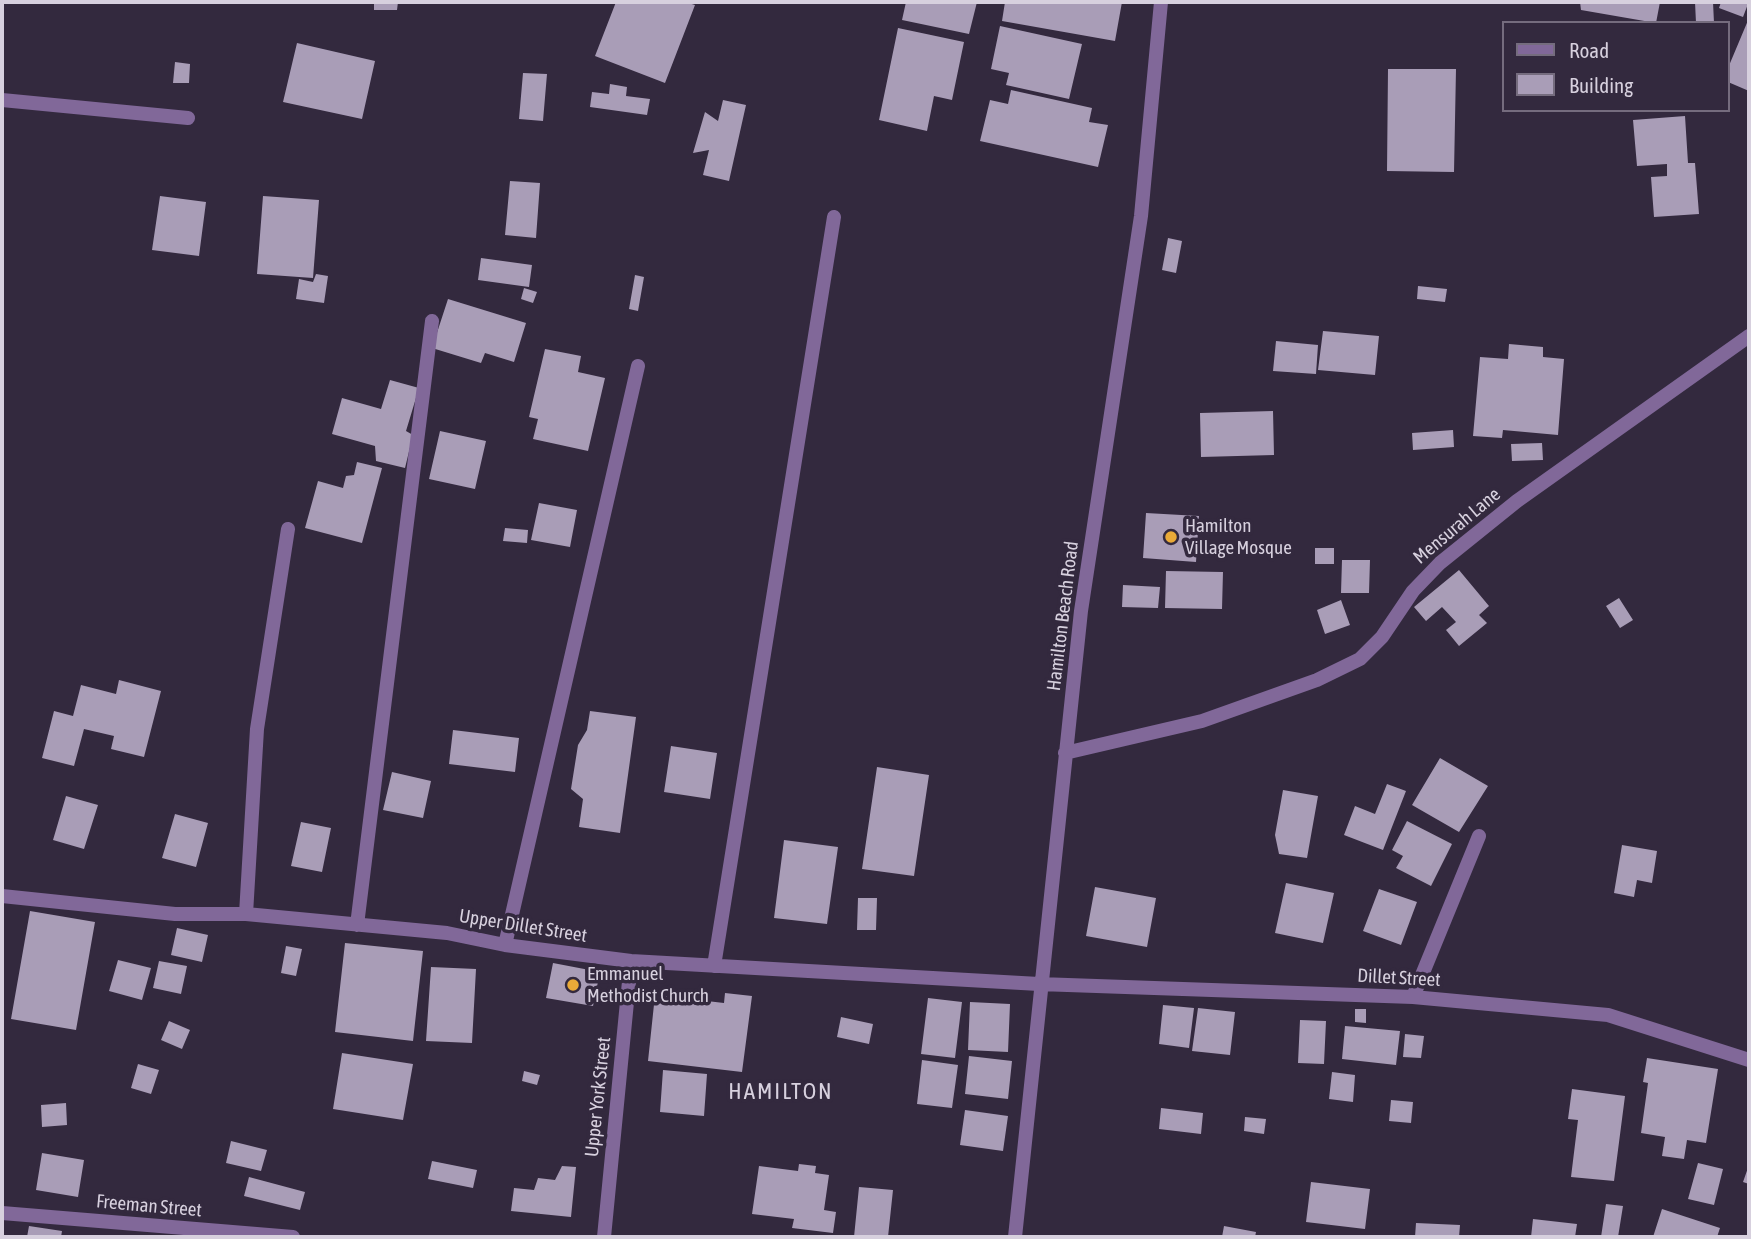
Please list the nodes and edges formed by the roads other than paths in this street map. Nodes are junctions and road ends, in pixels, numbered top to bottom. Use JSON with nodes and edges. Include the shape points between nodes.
{"nodes":[{"id":1,"x":1161,"y":2,"type":"edge"},
{"id":2,"x":2,"y":100,"type":"edge"},
{"id":3,"x":188,"y":118,"type":"dead end"},
{"id":4,"x":834,"y":217,"type":"dead end"},
{"id":5,"x":432,"y":321,"type":"dead end"},
{"id":6,"x":1749,"y":336,"type":"edge"},
{"id":7,"x":638,"y":366,"type":"dead end"},
{"id":8,"x":288,"y":529,"type":"dead end"},
{"id":9,"x":1065,"y":753,"type":"junction"},
{"id":10,"x":1479,"y":836,"type":"dead end"},
{"id":11,"x":2,"y":896,"type":"edge"},
{"id":12,"x":246,"y":914,"type":"junction"},
{"id":13,"x":357,"y":925,"type":"junction"},
{"id":14,"x":505,"y":945,"type":"junction"},
{"id":15,"x":631,"y":961,"type":"junction"},
{"id":16,"x":714,"y":966,"type":"junction"},
{"id":17,"x":1040,"y":984,"type":"junction"},
{"id":18,"x":1413,"y":997,"type":"junction"},
{"id":19,"x":1749,"y":1060,"type":"edge"},
{"id":20,"x":2,"y":1213,"type":"edge"},
{"id":21,"x":293,"y":1237,"type":"edge"},
{"id":22,"x":604,"y":1237,"type":"edge"},
{"id":23,"x":1015,"y":1237,"type":"edge"}],
"edges":[{"from":1,"to":9,"type":"street","name":"Hamilton Beach Road","via":[[1141,216],[1081,611]]},
{"from":2,"to":3,"type":"street"},
{"from":4,"to":16,"type":"street"},
{"from":5,"to":13,"type":"street"},
{"from":6,"to":9,"type":"street","name":"Mensurah Lane","via":[[1517,501],[1440,563],[1360,659],[1317,680],[1202,721]]},
{"from":7,"to":14,"type":"street"},
{"from":8,"to":12,"type":"street","via":[[257,729]]},
{"from":9,"to":17,"type":"street","name":"Hamilton Beach Road"},
{"from":10,"to":18,"type":"street"},
{"from":11,"to":12,"type":"street","name":"Upper Dillet Street","via":[[175,914]]},
{"from":12,"to":13,"type":"street","name":"Upper Dillet Street"},
{"from":13,"to":14,"type":"street","name":"Upper Dillet Street","via":[[447,933]]},
{"from":14,"to":15,"type":"street","name":"Upper Dillet Street"},
{"from":15,"to":16,"type":"street","name":"Upper Dillet Street"},
{"from":15,"to":22,"type":"street","name":"Upper York Street"},
{"from":16,"to":17,"type":"street","name":"Upper Dillet Street"},
{"from":17,"to":18,"type":"street","name":"Dillet Street"},
{"from":17,"to":23,"type":"street","name":"Hamilton Beach Road"},
{"from":18,"to":19,"type":"street","name":"Dillet Street","via":[[1608,1015]]},
{"from":20,"to":21,"type":"street","name":"Freeman Street"}]}
